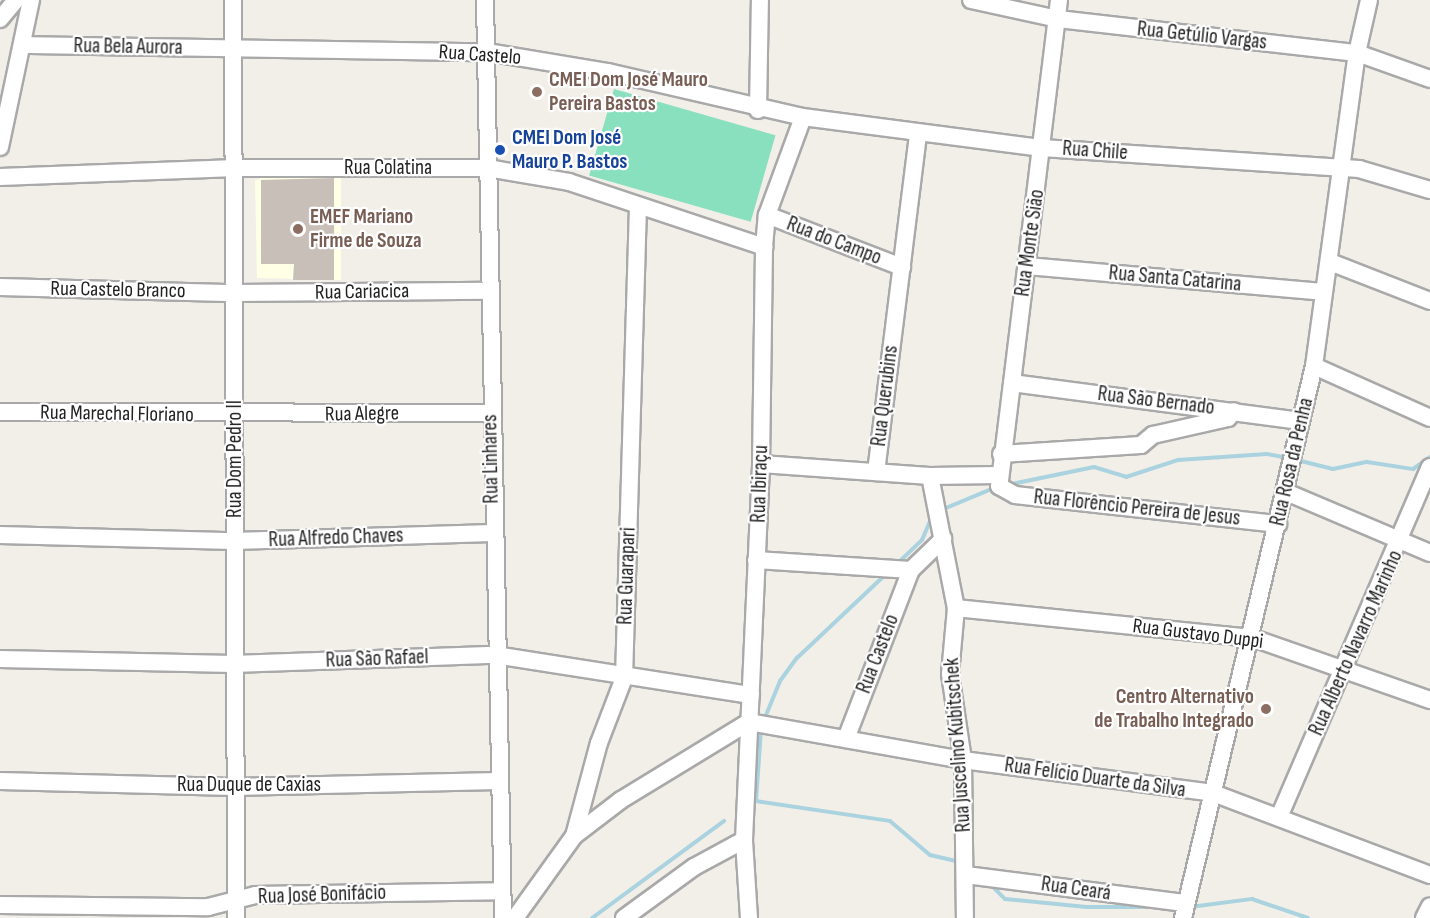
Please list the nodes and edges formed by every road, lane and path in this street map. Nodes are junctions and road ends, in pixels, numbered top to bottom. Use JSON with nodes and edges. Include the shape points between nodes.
{"nodes":[{"id":1,"x":16,"y":0,"type":"edge"},
{"id":2,"x":31,"y":0,"type":"edge"},
{"id":3,"x":234,"y":0,"type":"edge"},
{"id":4,"x":485,"y":0,"type":"edge"},
{"id":5,"x":760,"y":0,"type":"edge"},
{"id":6,"x":971,"y":0,"type":"edge"},
{"id":7,"x":1059,"y":0,"type":"edge"},
{"id":8,"x":1369,"y":0,"type":"edge"},
{"id":9,"x":0,"y":19,"type":"edge"},
{"id":10,"x":1058,"y":19,"type":"junction"},
{"id":11,"x":23,"y":45,"type":"junction"},
{"id":12,"x":232,"y":49,"type":"junction"},
{"id":13,"x":487,"y":52,"type":"junction"},
{"id":14,"x":1357,"y":53,"type":"junction"},
{"id":15,"x":1430,"y":79,"type":"edge"},
{"id":16,"x":758,"y":110,"type":"junction"},
{"id":17,"x":802,"y":117,"type":"junction"},
{"id":18,"x":918,"y":133,"type":"junction"},
{"id":19,"x":0,"y":147,"type":"edge"},
{"id":20,"x":1042,"y":148,"type":"junction"},
{"id":21,"x":236,"y":168,"type":"junction"},
{"id":22,"x":487,"y":168,"type":"junction"},
{"id":23,"x":1343,"y":170,"type":"junction"},
{"id":24,"x":0,"y":177,"type":"edge"},
{"id":25,"x":1430,"y":190,"type":"edge"},
{"id":26,"x":638,"y":207,"type":"junction"},
{"id":27,"x":767,"y":215,"type":"junction"},
{"id":28,"x":764,"y":246,"type":"junction"},
{"id":29,"x":1330,"y":262,"type":"junction"},
{"id":30,"x":1027,"y":266,"type":"junction"},
{"id":31,"x":902,"y":267,"type":"junction"},
{"id":32,"x":0,"y":287,"type":"edge"},
{"id":33,"x":488,"y":291,"type":"junction"},
{"id":34,"x":1323,"y":292,"type":"junction"},
{"id":35,"x":236,"y":293,"type":"junction"},
{"id":36,"x":1430,"y":301,"type":"edge"},
{"id":37,"x":1314,"y":366,"type":"junction"},
{"id":38,"x":1012,"y":383,"type":"junction"},
{"id":39,"x":1234,"y":411,"type":"junction"},
{"id":40,"x":0,"y":412,"type":"edge"},
{"id":41,"x":490,"y":413,"type":"junction"},
{"id":42,"x":235,"y":415,"type":"junction"},
{"id":43,"x":1430,"y":418,"type":"edge"},
{"id":44,"x":1301,"y":421,"type":"junction"},
{"id":45,"x":1001,"y":454,"type":"junction"},
{"id":46,"x":761,"y":464,"type":"junction"},
{"id":47,"x":1430,"y":467,"type":"edge"},
{"id":48,"x":876,"y":472,"type":"junction"},
{"id":49,"x":930,"y":476,"type":"junction"},
{"id":50,"x":999,"y":480,"type":"junction"},
{"id":51,"x":1286,"y":492,"type":"junction"},
{"id":52,"x":1278,"y":524,"type":"junction"},
{"id":53,"x":492,"y":533,"type":"junction"},
{"id":54,"x":0,"y":535,"type":"edge"},
{"id":55,"x":943,"y":539,"type":"junction"},
{"id":56,"x":234,"y":541,"type":"junction"},
{"id":57,"x":1401,"y":541,"type":"junction"},
{"id":58,"x":1430,"y":553,"type":"edge"},
{"id":59,"x":756,"y":560,"type":"junction"},
{"id":60,"x":911,"y":570,"type":"junction"},
{"id":61,"x":956,"y":608,"type":"junction"},
{"id":62,"x":1252,"y":638,"type":"junction"},
{"id":63,"x":495,"y":655,"type":"junction"},
{"id":64,"x":0,"y":658,"type":"edge"},
{"id":65,"x":233,"y":664,"type":"junction"},
{"id":66,"x":1345,"y":667,"type":"junction"},
{"id":67,"x":624,"y":678,"type":"junction"},
{"id":68,"x":751,"y":695,"type":"junction"},
{"id":69,"x":1430,"y":700,"type":"edge"},
{"id":70,"x":749,"y":722,"type":"junction"},
{"id":71,"x":846,"y":739,"type":"junction"},
{"id":72,"x":963,"y":760,"type":"junction"},
{"id":73,"x":0,"y":780,"type":"edge"},
{"id":74,"x":498,"y":781,"type":"junction"},
{"id":75,"x":233,"y":787,"type":"junction"},
{"id":76,"x":1213,"y":794,"type":"junction"},
{"id":77,"x":1279,"y":817,"type":"junction"},
{"id":78,"x":574,"y":836,"type":"junction"},
{"id":79,"x":744,"y":840,"type":"junction"},
{"id":80,"x":966,"y":874,"type":"junction"},
{"id":81,"x":1430,"y":875,"type":"edge"},
{"id":82,"x":501,"y":891,"type":"junction"},
{"id":83,"x":0,"y":905,"type":"edge"},
{"id":84,"x":1430,"y":906,"type":"edge"},
{"id":85,"x":236,"y":910,"type":"edge"},
{"id":86,"x":1184,"y":911,"type":"edge"},
{"id":87,"x":117,"y":912,"type":"edge"},
{"id":88,"x":503,"y":918,"type":"edge"},
{"id":89,"x":515,"y":918,"type":"edge"},
{"id":90,"x":624,"y":918,"type":"edge"},
{"id":91,"x":749,"y":918,"type":"edge"},
{"id":92,"x":965,"y":918,"type":"edge"},
{"id":93,"x":1424,"y":918,"type":"edge"}],
"edges":[{"from":1,"to":9,"type":"street"},
{"from":2,"to":11,"type":"street"},
{"from":3,"to":12,"type":"street","name":"Rua Dom Pedro II"},
{"from":4,"to":13,"type":"street","name":"Rua Linhares"},
{"from":5,"to":16,"type":"street"},
{"from":6,"to":10,"type":"street","name":"Rua Getúlio Vargas"},
{"from":7,"to":10,"type":"street","name":"Rua Monte Sião"},
{"from":8,"to":14,"type":"street","name":"Rua Rosa da Penha"},
{"from":10,"to":14,"type":"street","name":"Rua Getúlio Vargas"},
{"from":10,"to":20,"type":"street","name":"Rua Monte Sião"},
{"from":11,"to":12,"type":"street","name":"Rua Bela Aurora"},
{"from":11,"to":19,"type":"street"},
{"from":12,"to":13,"type":"street","name":"Rua Castelo"},
{"from":12,"to":21,"type":"street","name":"Rua Dom Pedro II"},
{"from":13,"to":16,"type":"street","name":"Rua Castelo","via":[[609,72]]},
{"from":13,"to":22,"type":"street","name":"Rua Linhares"},
{"from":14,"to":15,"type":"street","name":"Rua Getúlio Vargas"},
{"from":14,"to":23,"type":"street","name":"Rua Rosa da Penha"},
{"from":16,"to":17,"type":"street","name":"Rua Chile"},
{"from":17,"to":18,"type":"street","name":"Rua Chile"},
{"from":17,"to":27,"type":"street","name":"Rua Ibiraçu"},
{"from":18,"to":20,"type":"street","name":"Rua Chile"},
{"from":18,"to":31,"type":"street","name":"Rua Querubins"},
{"from":20,"to":23,"type":"street","name":"Rua Chile"},
{"from":20,"to":30,"type":"street","name":"Rua Monte Sião"},
{"from":21,"to":22,"type":"street","name":"Rua Colatina"},
{"from":21,"to":24,"type":"street","name":"Rua Colatina"},
{"from":21,"to":35,"type":"street","name":"Rua Dom Pedro II"},
{"from":22,"to":26,"type":"street","name":"Rua Colatina","via":[[568,182]]},
{"from":22,"to":33,"type":"street","name":"Rua Linhares"},
{"from":23,"to":25,"type":"street","name":"Rua Chile","via":[[1377,171]]},
{"from":23,"to":29,"type":"street","name":"Rua Rosa da Penha"},
{"from":26,"to":28,"type":"street","name":"Rua Colatina"},
{"from":26,"to":67,"type":"street","name":"Rua Guarapari"},
{"from":27,"to":28,"type":"street","name":"Rua Ibiraçu"},
{"from":27,"to":31,"type":"street","name":"Rua do Campo"},
{"from":28,"to":46,"type":"street","name":"Rua Ibiraçu"},
{"from":29,"to":34,"type":"street","name":"Rua Rosa da Penha"},
{"from":29,"to":36,"type":"street"},
{"from":30,"to":34,"type":"street","name":"Rua Santa Catarina"},
{"from":30,"to":38,"type":"street","name":"Rua Monte Sião"},
{"from":31,"to":48,"type":"street","name":"Rua Querubins"},
{"from":32,"to":35,"type":"street","name":"Rua Castelo Branco"},
{"from":33,"to":35,"type":"street","name":"Rua Cariacica"},
{"from":33,"to":41,"type":"street","name":"Rua Linhares"},
{"from":34,"to":37,"type":"street","name":"Rua Rosa da Penha"},
{"from":35,"to":42,"type":"street","name":"Rua Dom Pedro II"},
{"from":37,"to":43,"type":"street"},
{"from":37,"to":44,"type":"street","name":"Rua Rosa da Penha"},
{"from":38,"to":39,"type":"street","name":"Rua São Bernado"},
{"from":38,"to":45,"type":"street","name":"Rua Monte Sião"},
{"from":39,"to":44,"type":"street","name":"Rua São Bernado"},
{"from":39,"to":45,"type":"street","via":[[1228,418],[1153,435],[1141,445]]},
{"from":40,"to":42,"type":"street","name":"Rua Marechal Floriano"},
{"from":41,"to":42,"type":"street","name":"Rua Alegre"},
{"from":41,"to":53,"type":"street","name":"Rua Linhares"},
{"from":42,"to":56,"type":"street","name":"Rua Dom Pedro II"},
{"from":44,"to":51,"type":"street","name":"Rua Rosa da Penha"},
{"from":45,"to":50,"type":"street","name":"Rua Monte Sião"},
{"from":46,"to":48,"type":"street"},
{"from":46,"to":59,"type":"street","name":"Rua Ibiraçu"},
{"from":47,"to":57,"type":"street","name":"Rua Alberto Navarro Marinho"},
{"from":48,"to":49,"type":"street","name":"Rua Querubins"},
{"from":49,"to":50,"type":"street","name":"Rua Querubins"},
{"from":49,"to":55,"type":"street"},
{"from":50,"to":52,"type":"street","name":"Rua Florêncio Pereira de Jesus","via":[[1015,495]]},
{"from":51,"to":52,"type":"street","name":"Rua Rosa da Penha"},
{"from":51,"to":57,"type":"street"},
{"from":52,"to":62,"type":"street","name":"Rua Rosa da Penha"},
{"from":53,"to":56,"type":"street","name":"Rua Alfredo Chaves"},
{"from":53,"to":63,"type":"street","name":"Rua Linhares"},
{"from":54,"to":56,"type":"street","name":"Rua Alfredo Chaves"},
{"from":55,"to":60,"type":"street"},
{"from":55,"to":61,"type":"street"},
{"from":56,"to":65,"type":"street","name":"Rua Dom Pedro II"},
{"from":57,"to":58,"type":"street"},
{"from":57,"to":66,"type":"street","name":"Rua Alberto Navarro Marinho"},
{"from":59,"to":60,"type":"street"},
{"from":59,"to":68,"type":"street","name":"Rua Ibiraçu"},
{"from":60,"to":71,"type":"street","name":"Rua Castelo"},
{"from":61,"to":62,"type":"street","name":"Rua Gustavo Duppi"},
{"from":61,"to":72,"type":"street","name":"Rua Juscelino Kubitschek","via":[[950,674]]},
{"from":62,"to":66,"type":"street","name":"Rua Gustavo Duppi"},
{"from":62,"to":76,"type":"street","name":"Rua Rosa da Penha"},
{"from":63,"to":65,"type":"street","name":"Rua São Rafael"},
{"from":63,"to":67,"type":"street","name":"Rua São Rafael"},
{"from":63,"to":74,"type":"street","name":"Rua Linhares"},
{"from":64,"to":65,"type":"street","name":"Rua São Rafael"},
{"from":65,"to":75,"type":"street","name":"Rua Dom Pedro II"},
{"from":66,"to":69,"type":"street","name":"Rua Gustavo Duppi"},
{"from":66,"to":77,"type":"street","name":"Rua Alberto Navarro Marinho"},
{"from":67,"to":68,"type":"street","name":"Rua São Rafael"},
{"from":67,"to":78,"type":"street","name":"Rua Guarapari","via":[[599,743]]},
{"from":68,"to":70,"type":"street","name":"Rua Ibiraçu"},
{"from":70,"to":71,"type":"street","name":"Rua Felício Duarte da Silva"},
{"from":70,"to":78,"type":"street","via":[[621,800]]},
{"from":70,"to":79,"type":"street","name":"Rua Ibiraçu"},
{"from":71,"to":72,"type":"street","name":"Rua Felício Duarte da Silva"},
{"from":72,"to":76,"type":"street","name":"Rua Felício Duarte da Silva"},
{"from":72,"to":80,"type":"street","name":"Rua Juscelino Kubitschek"},
{"from":73,"to":75,"type":"street","name":"Rua Duque de Caxias"},
{"from":74,"to":75,"type":"street","name":"Rua Duque de Caxias"},
{"from":74,"to":82,"type":"street","name":"Rua Linhares"},
{"from":75,"to":85,"type":"street","name":"Rua Dom Pedro II"},
{"from":76,"to":77,"type":"street","name":"Rua Felício Duarte da Silva"},
{"from":76,"to":86,"type":"street","name":"Rua Rosa da Penha"},
{"from":77,"to":81,"type":"street","name":"Rua Felício Duarte da Silva"},
{"from":78,"to":89,"type":"street","name":"Rua Guarapari"},
{"from":79,"to":90,"type":"street","via":[[694,867]]},
{"from":79,"to":91,"type":"street","name":"Rua Ibiraçu"},
{"from":80,"to":86,"type":"street","name":"Rua Ceará"},
{"from":80,"to":92,"type":"street","name":"Rua Juscelino Kubitschek"},
{"from":82,"to":85,"type":"street","name":"Rua José Bonifácio","via":[[255,895]]},
{"from":82,"to":88,"type":"street","name":"Rua Linhares"},
{"from":83,"to":87,"type":"street","name":"Rua José Bonifácio"},
{"from":84,"to":93,"type":"street"},
{"from":85,"to":87,"type":"street","name":"Rua José Bonifácio","via":[[208,907]]}]}
